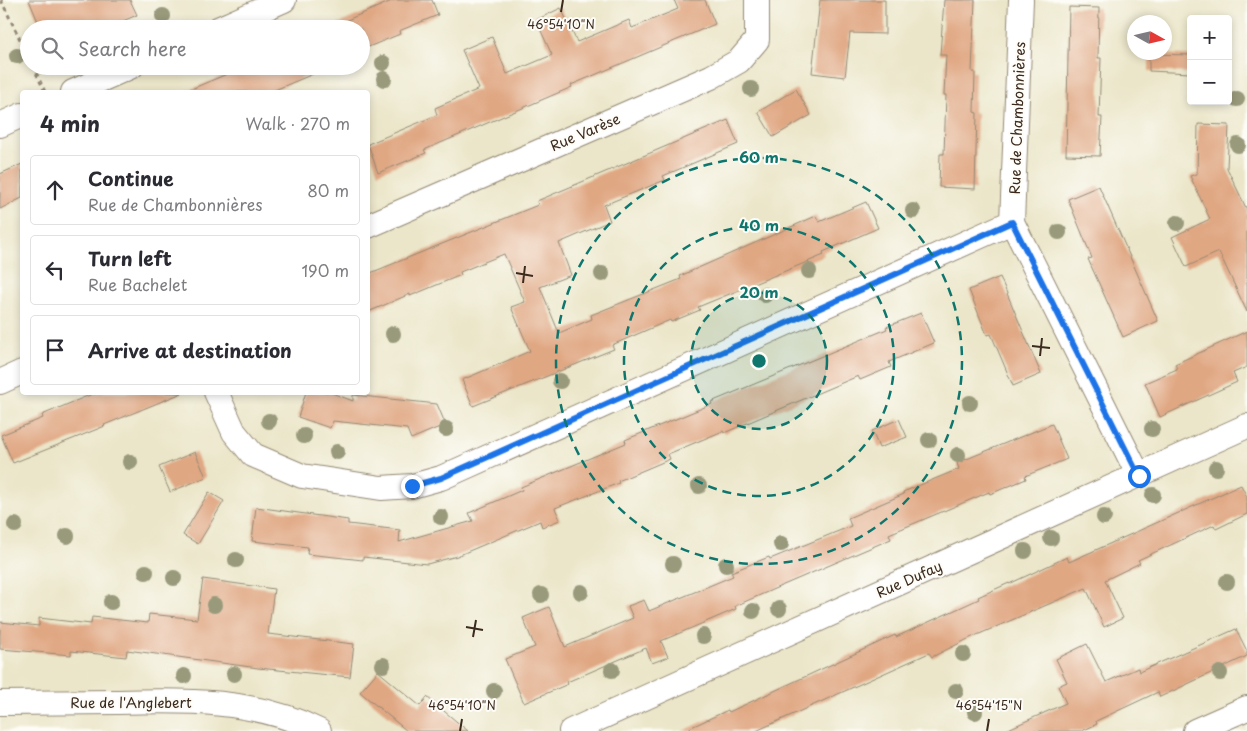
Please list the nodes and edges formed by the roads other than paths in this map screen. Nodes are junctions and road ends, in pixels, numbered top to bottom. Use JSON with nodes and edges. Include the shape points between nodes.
{"nodes":[{"id":1,"x":284,"y":0,"type":"edge"},
{"id":2,"x":757,"y":0,"type":"edge"},
{"id":3,"x":1021,"y":0,"type":"edge"},
{"id":4,"x":238,"y":20,"type":"edge"},
{"id":5,"x":111,"y":75,"type":"edge"},
{"id":6,"x":77,"y":90,"type":"edge"},
{"id":7,"x":20,"y":116,"type":"edge"},
{"id":8,"x":0,"y":124,"type":"edge"},
{"id":9,"x":1012,"y":222,"type":"junction"},
{"id":10,"x":370,"y":225,"type":"edge"},
{"id":11,"x":20,"y":373,"type":"edge"},
{"id":12,"x":0,"y":382,"type":"edge"},
{"id":13,"x":217,"y":395,"type":"edge"},
{"id":14,"x":1247,"y":426,"type":"edge"},
{"id":15,"x":1139,"y":476,"type":"junction"},
{"id":16,"x":0,"y":703,"type":"edge"},
{"id":17,"x":1247,"y":708,"type":"edge"},
{"id":18,"x":318,"y":731,"type":"edge"},
{"id":19,"x":572,"y":731,"type":"edge"},
{"id":20,"x":1195,"y":731,"type":"edge"}],
"edges":[{"from":1,"to":4,"type":"street"},
{"from":2,"to":10,"type":"street","name":"Rue Varèse","via":[[757,40],[739,61],[711,77]]},
{"from":3,"to":9,"type":"street","name":"Rue de Chambonnières"},
{"from":5,"to":6,"type":"street"},
{"from":7,"to":8,"type":"street"},
{"from":9,"to":13,"type":"street","via":[[441,478],[412,486],[381,488],[302,476],[254,455],[234,432]]},
{"from":9,"to":15,"type":"street","name":"Rue de Chambonnières"},
{"from":11,"to":12,"type":"street"},
{"from":14,"to":15,"type":"street","name":"Rue Dufay"},
{"from":15,"to":19,"type":"street","name":"Rue Dufay"},
{"from":16,"to":18,"type":"street","name":"Rue de l'Anglebert","via":[[185,700],[252,708],[300,721]]},
{"from":17,"to":20,"type":"street"}]}
